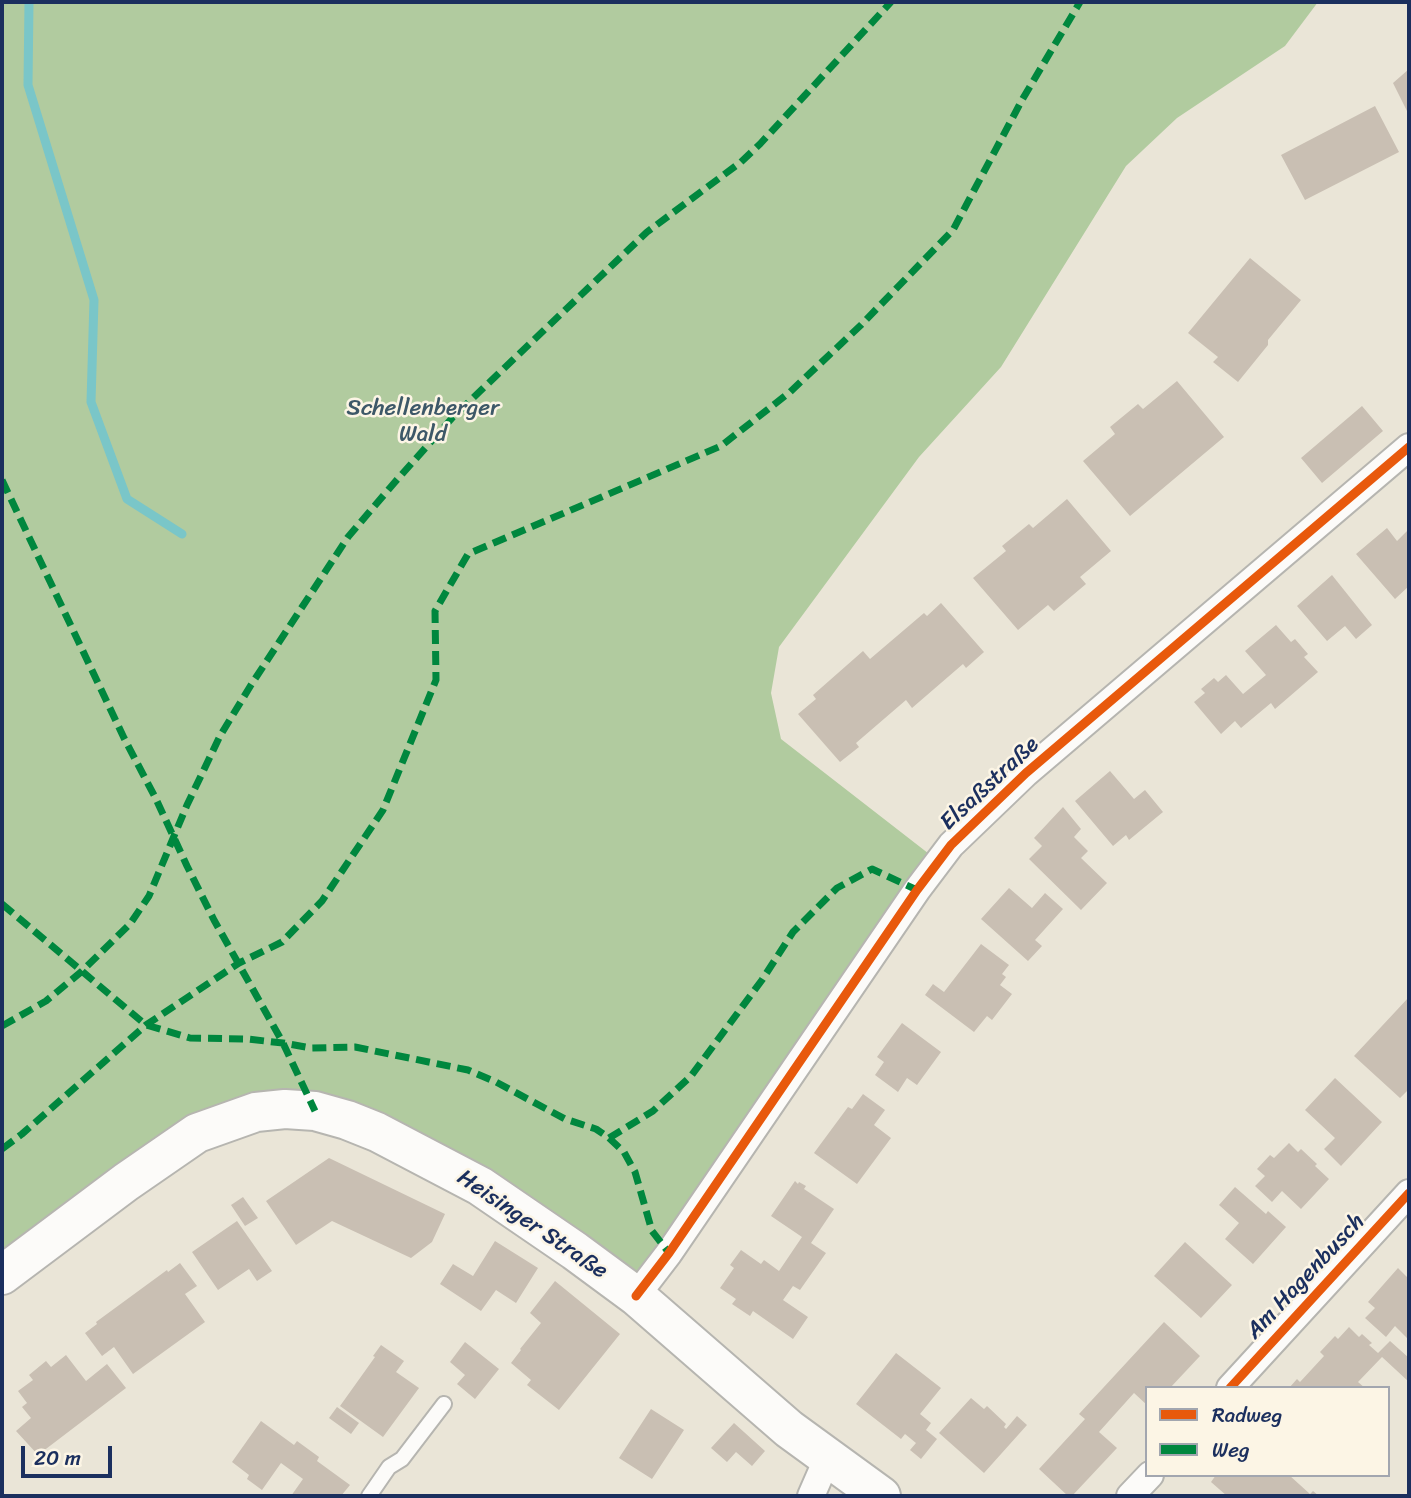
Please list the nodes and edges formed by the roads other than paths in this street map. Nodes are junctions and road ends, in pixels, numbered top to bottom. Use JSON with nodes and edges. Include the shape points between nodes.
{"nodes":[{"id":1,"x":1409,"y":447,"type":"edge"},
{"id":2,"x":1409,"y":1193,"type":"edge"},
{"id":3,"x":2,"y":1275,"type":"edge"},
{"id":4,"x":636,"y":1296,"type":"junction"},
{"id":5,"x":1232,"y":1386,"type":"edge"},
{"id":6,"x":444,"y":1404,"type":"dead end"},
{"id":7,"x":828,"y":1457,"type":"junction"},
{"id":8,"x":1148,"y":1477,"type":"edge"},
{"id":9,"x":369,"y":1496,"type":"edge"},
{"id":10,"x":811,"y":1496,"type":"edge"},
{"id":11,"x":881,"y":1496,"type":"edge"},
{"id":12,"x":1130,"y":1496,"type":"edge"}],
"edges":[{"from":1,"to":4,"type":"street","name":"Elsaßstraße","via":[[1026,773],[951,845]]},
{"from":2,"to":5,"type":"street","name":"Am Hagenbusch"},
{"from":3,"to":4,"type":"main road","name":"Heisinger Straße","via":[[197,1133],[256,1112],[285,1109],[347,1120],[480,1186]]},
{"from":4,"to":7,"type":"main road","name":"Heisinger Straße","via":[[789,1429]]},
{"from":6,"to":9,"type":"lane"},
{"from":7,"to":10,"type":"street"},
{"from":7,"to":11,"type":"main road","name":"Heisinger Straße"},
{"from":8,"to":12,"type":"street"}]}
